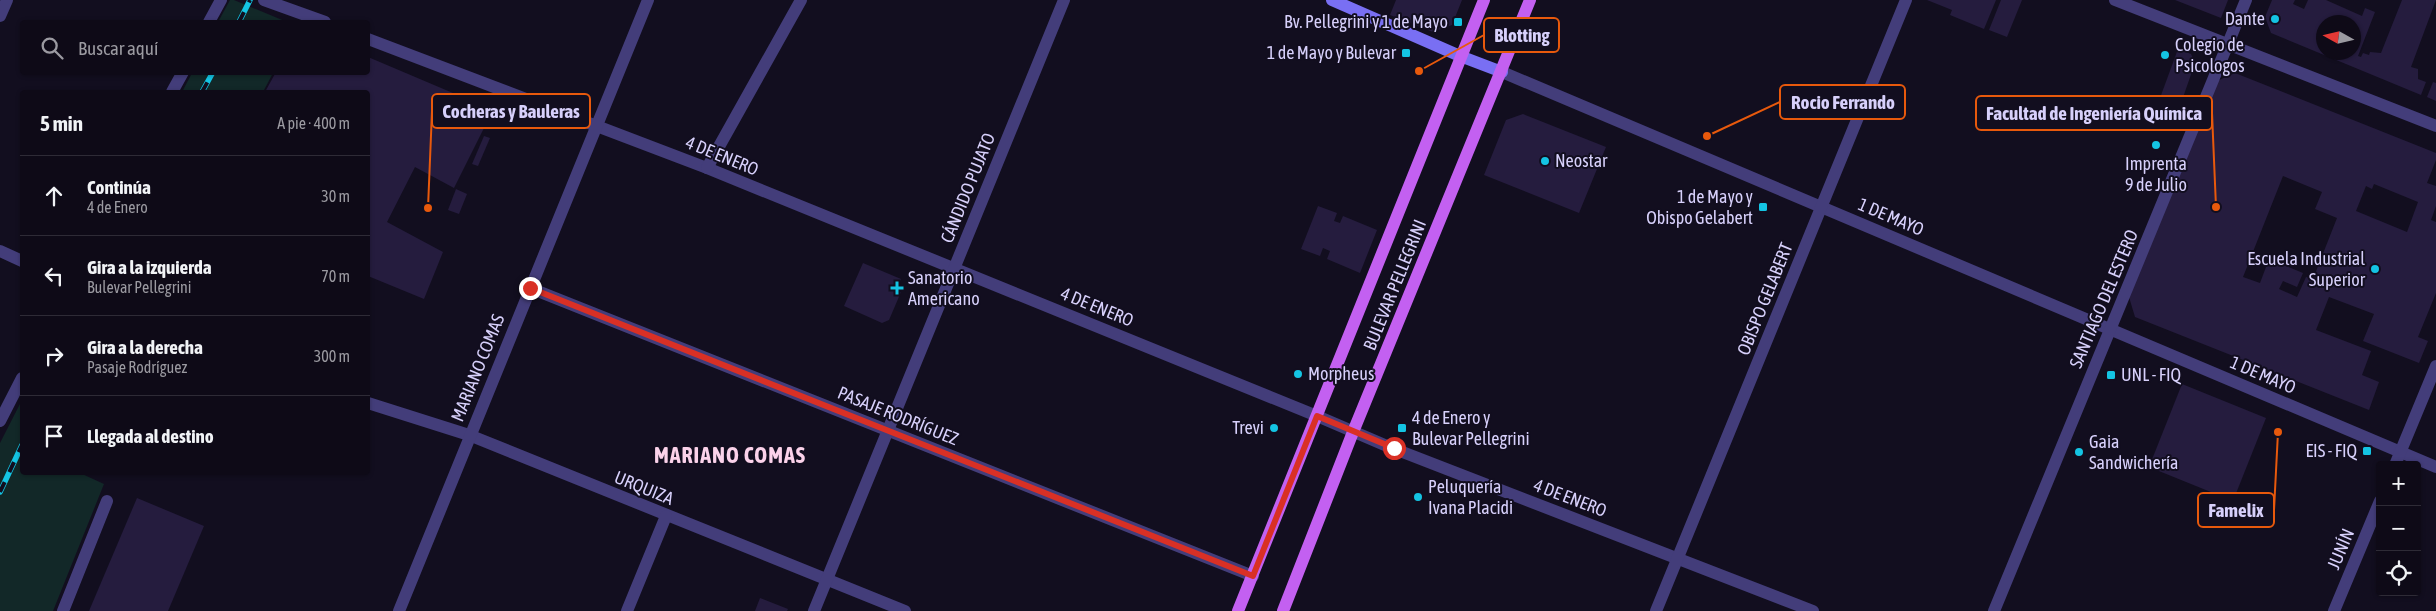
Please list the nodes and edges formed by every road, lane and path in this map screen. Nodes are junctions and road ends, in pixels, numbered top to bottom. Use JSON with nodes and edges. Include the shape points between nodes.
{"nodes":[{"id":1,"x":7,"y":0,"type":"edge"},
{"id":2,"x":221,"y":0,"type":"edge"},
{"id":3,"x":264,"y":0,"type":"edge"},
{"id":4,"x":648,"y":0,"type":"edge"},
{"id":5,"x":801,"y":0,"type":"edge"},
{"id":6,"x":1064,"y":0,"type":"edge"},
{"id":7,"x":1332,"y":0,"type":"edge"},
{"id":8,"x":1484,"y":0,"type":"edge"},
{"id":9,"x":1530,"y":0,"type":"edge"},
{"id":10,"x":1906,"y":0,"type":"edge"},
{"id":11,"x":2115,"y":0,"type":"edge"},
{"id":12,"x":2246,"y":0,"type":"edge"},
{"id":13,"x":0,"y":16,"type":"edge"},
{"id":14,"x":210,"y":20,"type":"edge"},
{"id":15,"x":319,"y":20,"type":"edge"},
{"id":16,"x":370,"y":40,"type":"edge"},
{"id":17,"x":2228,"y":45,"type":"junction"},
{"id":18,"x":1460,"y":56,"type":"junction"},
{"id":19,"x":1502,"y":72,"type":"junction"},
{"id":20,"x":180,"y":75,"type":"edge"},
{"id":21,"x":173,"y":90,"type":"edge"},
{"id":22,"x":598,"y":126,"type":"junction"},
{"id":23,"x":2436,"y":126,"type":"edge"},
{"id":24,"x":707,"y":168,"type":"junction"},
{"id":25,"x":1822,"y":207,"type":"junction"},
{"id":26,"x":0,"y":252,"type":"edge"},
{"id":27,"x":20,"y":260,"type":"edge"},
{"id":28,"x":954,"y":268,"type":"junction"},
{"id":29,"x":530,"y":288,"type":"junction"},
{"id":30,"x":2110,"y":330,"type":"junction"},
{"id":31,"x":2436,"y":366,"type":"edge"},
{"id":32,"x":20,"y":382,"type":"edge"},
{"id":33,"x":370,"y":404,"type":"edge"},
{"id":34,"x":1317,"y":416,"type":"junction"},
{"id":35,"x":0,"y":421,"type":"edge"},
{"id":36,"x":888,"y":431,"type":"junction"},
{"id":37,"x":1354,"y":432,"type":"junction"},
{"id":38,"x":469,"y":435,"type":"junction"},
{"id":39,"x":2400,"y":452,"type":"junction"},
{"id":40,"x":2397,"y":461,"type":"edge"},
{"id":41,"x":2436,"y":466,"type":"edge"},
{"id":42,"x":107,"y":501,"type":"dead end"},
{"id":43,"x":2378,"y":506,"type":"edge"},
{"id":44,"x":666,"y":516,"type":"junction"},
{"id":45,"x":1678,"y":558,"type":"junction"},
{"id":46,"x":1253,"y":576,"type":"junction"},
{"id":47,"x":826,"y":579,"type":"junction"},
{"id":48,"x":63,"y":611,"type":"edge"},
{"id":49,"x":399,"y":611,"type":"edge"},
{"id":50,"x":627,"y":611,"type":"edge"},
{"id":51,"x":814,"y":611,"type":"edge"},
{"id":52,"x":905,"y":611,"type":"edge"},
{"id":53,"x":1238,"y":611,"type":"edge"},
{"id":54,"x":1284,"y":611,"type":"edge"},
{"id":55,"x":1656,"y":611,"type":"edge"},
{"id":56,"x":1813,"y":611,"type":"edge"},
{"id":57,"x":1994,"y":611,"type":"edge"},
{"id":58,"x":2334,"y":611,"type":"edge"}],
"edges":[{"from":1,"to":13,"type":"street"},
{"from":2,"to":14,"type":"street"},
{"from":3,"to":15,"type":"street"},
{"from":4,"to":22,"type":"street","name":"MARIANO COMAS"},
{"from":5,"to":24,"type":"street"},
{"from":6,"to":28,"type":"street","name":"CÁNDIDO PUJATO"},
{"from":7,"to":18,"type":"main road","name":"1 DE MAYO"},
{"from":8,"to":18,"type":"main road","name":"BULEVAR PELLEGRINI"},
{"from":9,"to":19,"type":"main road","name":"BULEVAR PELLEGRINI"},
{"from":10,"to":25,"type":"street","name":"OBISPO GELABERT"},
{"from":11,"to":17,"type":"street"},
{"from":12,"to":17,"type":"street","name":"SANTIAGO DEL ESTERO"},
{"from":16,"to":22,"type":"street","name":"4 DE ENERO"},
{"from":17,"to":23,"type":"street"},
{"from":17,"to":30,"type":"street","name":"SANTIAGO DEL ESTERO"},
{"from":18,"to":19,"type":"main road","name":"1 DE MAYO"},
{"from":18,"to":34,"type":"main road","name":"BULEVAR PELLEGRINI"},
{"from":19,"to":25,"type":"street","name":"1 DE MAYO"},
{"from":19,"to":37,"type":"main road","name":"BULEVAR PELLEGRINI"},
{"from":20,"to":21,"type":"street"},
{"from":22,"to":24,"type":"street","name":"4 DE ENERO"},
{"from":22,"to":29,"type":"street","name":"MARIANO COMAS"},
{"from":24,"to":28,"type":"street","name":"4 DE ENERO"},
{"from":25,"to":30,"type":"street","name":"1 DE MAYO"},
{"from":25,"to":45,"type":"street","name":"OBISPO GELABERT"},
{"from":26,"to":27,"type":"street"},
{"from":28,"to":34,"type":"street","name":"4 DE ENERO"},
{"from":28,"to":36,"type":"street","name":"CÁNDIDO PUJATO"},
{"from":29,"to":36,"type":"street","name":"PASAJE RODRÍGUEZ"},
{"from":29,"to":38,"type":"street","name":"MARIANO COMAS"},
{"from":30,"to":39,"type":"street","name":"1 DE MAYO"},
{"from":30,"to":57,"type":"street","name":"SANTIAGO DEL ESTERO"},
{"from":31,"to":39,"type":"street"},
{"from":32,"to":35,"type":"street"},
{"from":33,"to":38,"type":"street","name":"URQUIZA"},
{"from":34,"to":37,"type":"street","name":"4 DE ENERO"},
{"from":34,"to":46,"type":"main road","name":"BULEVAR PELLEGRINI"},
{"from":36,"to":46,"type":"street","name":"PASAJE RODRÍGUEZ"},
{"from":36,"to":47,"type":"street","name":"CÁNDIDO PUJATO"},
{"from":37,"to":45,"type":"street","name":"4 DE ENERO"},
{"from":37,"to":54,"type":"main road","name":"BULEVAR PELLEGRINI"},
{"from":38,"to":44,"type":"street","name":"URQUIZA"},
{"from":38,"to":49,"type":"street","name":"MARIANO COMAS"},
{"from":39,"to":40,"type":"street"},
{"from":39,"to":41,"type":"street","name":"1 DE MAYO"},
{"from":42,"to":48,"type":"street"},
{"from":43,"to":58,"type":"street","name":"JUNÍN"},
{"from":44,"to":47,"type":"street","name":"URQUIZA"},
{"from":44,"to":50,"type":"street"},
{"from":45,"to":55,"type":"street","name":"OBISPO GELABERT"},
{"from":45,"to":56,"type":"street","name":"4 DE ENERO"},
{"from":46,"to":53,"type":"main road","name":"BULEVAR PELLEGRINI"},
{"from":47,"to":51,"type":"street","name":"CÁNDIDO PUJATO"},
{"from":47,"to":52,"type":"street","name":"URQUIZA"}]}
